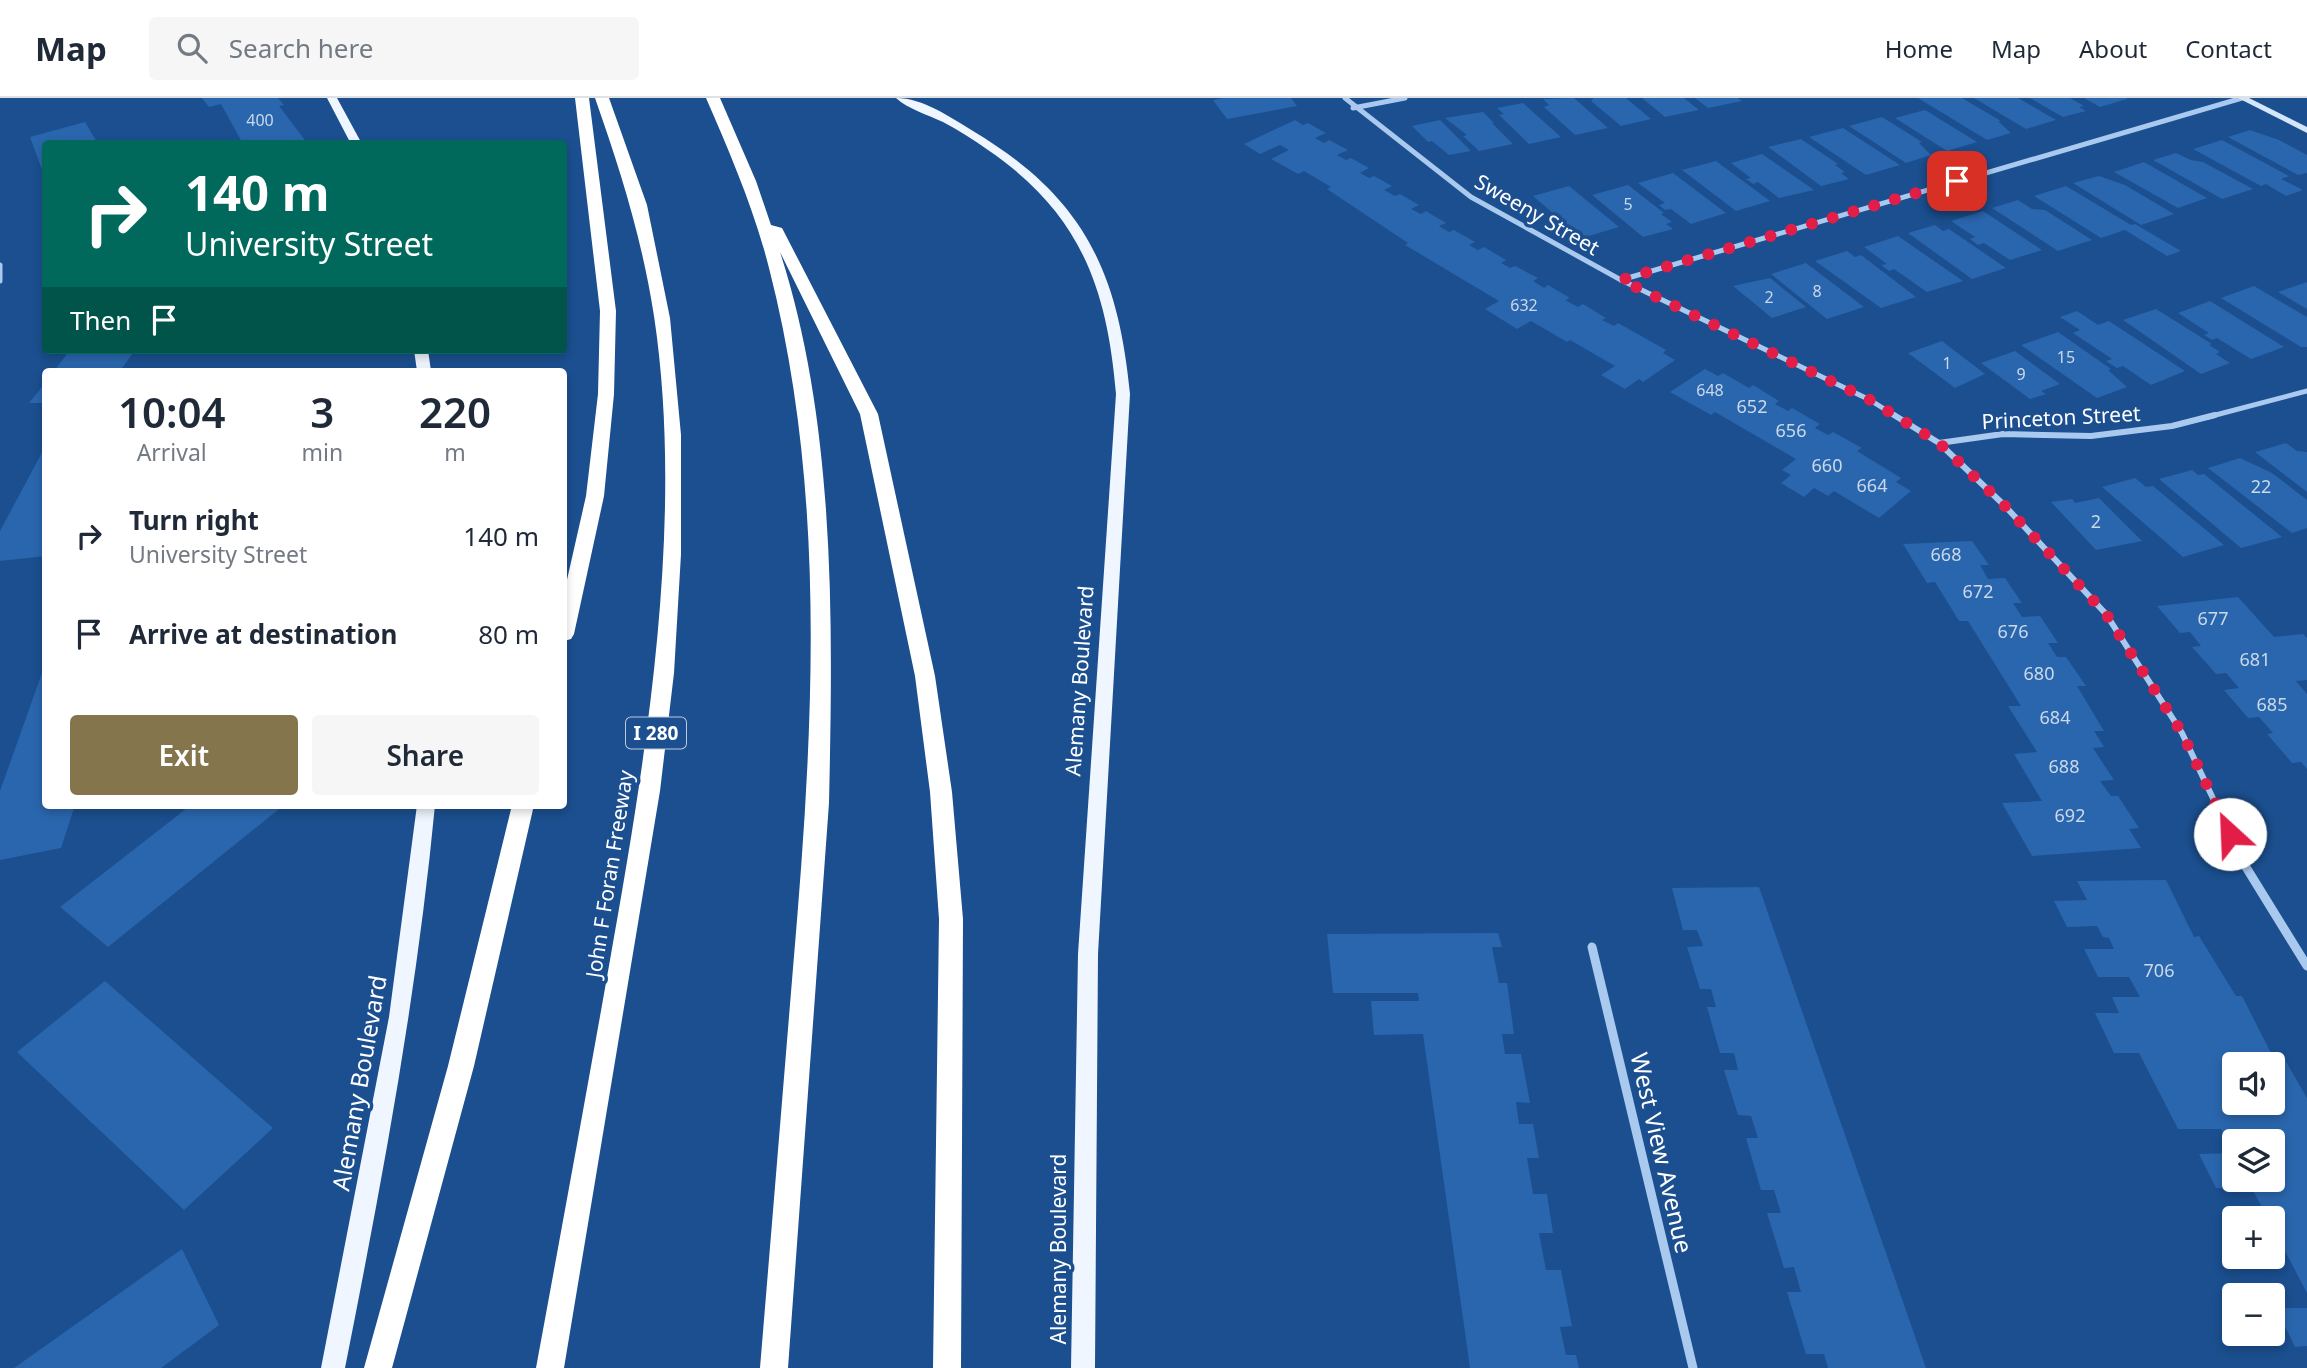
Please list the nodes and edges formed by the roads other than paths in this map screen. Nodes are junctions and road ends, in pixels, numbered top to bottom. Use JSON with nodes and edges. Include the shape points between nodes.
{"nodes":[{"id":1,"x":332,"y":98,"type":"edge"},
{"id":2,"x":582,"y":98,"type":"edge"},
{"id":3,"x":602,"y":98,"type":"edge"},
{"id":4,"x":713,"y":98,"type":"edge"},
{"id":5,"x":901,"y":98,"type":"edge"},
{"id":6,"x":1345,"y":98,"type":"edge"},
{"id":7,"x":1405,"y":98,"type":"edge"},
{"id":8,"x":2242,"y":98,"type":"edge"},
{"id":9,"x":1353,"y":108,"type":"junction"},
{"id":10,"x":2307,"y":130,"type":"edge"},
{"id":11,"x":355,"y":140,"type":"edge"},
{"id":12,"x":746,"y":170,"type":"junction"},
{"id":13,"x":0,"y":265,"type":"edge"},
{"id":14,"x":1621,"y":280,"type":"junction"},
{"id":15,"x":0,"y":281,"type":"edge"},
{"id":16,"x":2307,"y":391,"type":"edge"},
{"id":17,"x":1939,"y":443,"type":"junction"},
{"id":18,"x":567,"y":621,"type":"edge"},
{"id":19,"x":426,"y":809,"type":"edge"},
{"id":20,"x":522,"y":809,"type":"edge"},
{"id":21,"x":1592,"y":947,"type":"dead end"},
{"id":22,"x":2307,"y":966,"type":"edge"},
{"id":23,"x":333,"y":1368,"type":"edge"},
{"id":24,"x":378,"y":1368,"type":"edge"},
{"id":25,"x":550,"y":1368,"type":"edge"},
{"id":26,"x":774,"y":1368,"type":"edge"},
{"id":27,"x":947,"y":1368,"type":"edge"},
{"id":28,"x":1083,"y":1368,"type":"edge"},
{"id":29,"x":1693,"y":1368,"type":"edge"}],
"edges":[{"from":1,"to":11,"type":"main road"},
{"from":2,"to":18,"type":"highway","via":[[608,312],[606,394],[595,496]]},
{"from":3,"to":25,"type":"highway","name":"John F Foran Freeway","number":"I 280","via":[[640,208],[658,298],[668,395],[672,514],[663,662],[643,840]]},
{"from":4,"to":12,"type":"highway"},
{"from":5,"to":28,"type":"main road","name":"Alemany Boulevard","via":[[979,138],[1045,191],[1074,226],[1095,262],[1122,348],[1123,394],[1088,954]]},
{"from":6,"to":9,"type":"street","name":"Sweeny Street"},
{"from":7,"to":9,"type":"street"},
{"from":8,"to":10,"type":"main road"},
{"from":8,"to":14,"type":"street"},
{"from":9,"to":14,"type":"street","name":"Sweeny Street","via":[[1471,197]]},
{"from":12,"to":26,"type":"highway","via":[[782,288],[801,382],[815,497],[822,634],[813,879]]},
{"from":12,"to":27,"type":"highway","via":[[869,414],[925,677],[941,792],[951,919]]},
{"from":13,"to":15,"type":"street"},
{"from":14,"to":17,"type":"street","name":"Sweeny Street","via":[[1870,400]]},
{"from":16,"to":17,"type":"street","name":"Princeton Street","via":[[2172,426],[2091,436],[2003,434]]},
{"from":17,"to":22,"type":"street","name":"Sweeny Street","via":[[2106,614],[2182,733],[2241,859]]},
{"from":19,"to":23,"type":"main road","name":"Alemany Boulevard","via":[[419,885],[381,1132]]},
{"from":20,"to":24,"type":"highway","via":[[461,1066]]},
{"from":21,"to":29,"type":"street","name":"West View Avenue"}]}
